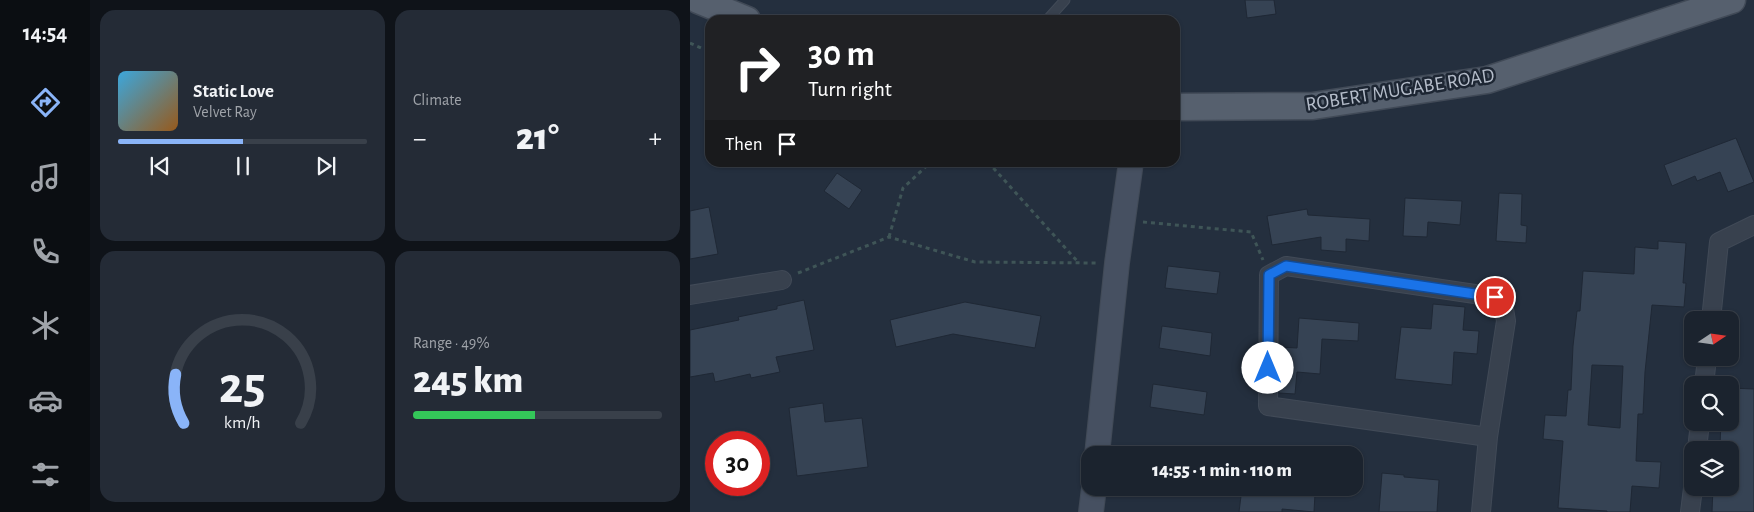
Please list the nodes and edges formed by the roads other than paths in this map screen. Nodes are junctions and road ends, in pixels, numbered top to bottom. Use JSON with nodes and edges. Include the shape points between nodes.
{"nodes":[{"id":1,"x":698,"y":0,"type":"edge"},
{"id":2,"x":1065,"y":0,"type":"edge"},
{"id":3,"x":1732,"y":0,"type":"edge"},
{"id":4,"x":735,"y":15,"type":"edge"},
{"id":5,"x":1052,"y":15,"type":"edge"},
{"id":6,"x":1180,"y":107,"type":"edge"},
{"id":7,"x":1130,"y":167,"type":"edge"},
{"id":8,"x":1754,"y":226,"type":"edge"},
{"id":9,"x":782,"y":280,"type":"road end"},
{"id":10,"x":690,"y":295,"type":"edge"},
{"id":11,"x":1711,"y":311,"type":"edge"},
{"id":12,"x":1488,"y":437,"type":"junction"},
{"id":13,"x":1098,"y":446,"type":"edge"},
{"id":14,"x":1093,"y":496,"type":"edge"},
{"id":15,"x":1692,"y":496,"type":"edge"},
{"id":16,"x":1092,"y":512,"type":"edge"},
{"id":17,"x":1481,"y":512,"type":"edge"},
{"id":18,"x":1690,"y":512,"type":"edge"}],
"edges":[{"from":1,"to":4,"type":"main road"},
{"from":2,"to":5,"type":"lane"},
{"from":3,"to":6,"type":"main road","name":"ROBERT MUGABE ROAD","via":[[1487,80],[1314,106]]},
{"from":7,"to":13,"type":"street"},
{"from":8,"to":11,"type":"street","via":[[1719,242]]},
{"from":9,"to":10,"type":"street"},
{"from":12,"to":12,"type":"street","via":[[1506,321],[1503,303],[1495,297],[1286,266],[1269,275],[1268,406]]},
{"from":12,"to":17,"type":"street"},
{"from":14,"to":16,"type":"street"},
{"from":15,"to":18,"type":"street"}]}
